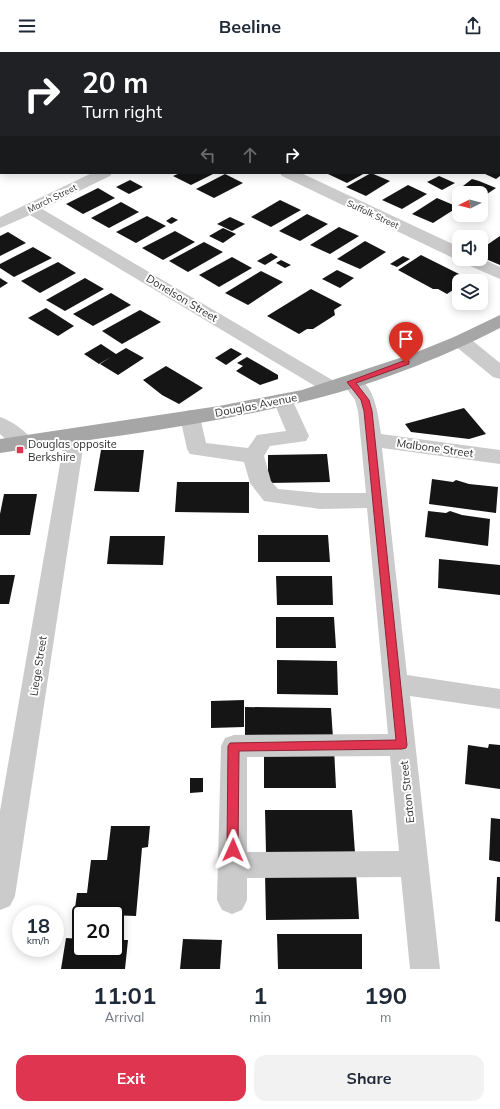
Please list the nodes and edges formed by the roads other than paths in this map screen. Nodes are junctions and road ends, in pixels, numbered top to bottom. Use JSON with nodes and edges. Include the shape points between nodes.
{"nodes":[{"id":1,"x":102,"y":174,"type":"edge"},
{"id":2,"x":290,"y":174,"type":"edge"},
{"id":3,"x":31,"y":208,"type":"junction"},
{"id":4,"x":0,"y":223,"type":"edge"},
{"id":5,"x":452,"y":251,"type":"edge"},
{"id":6,"x":483,"y":266,"type":"edge"},
{"id":7,"x":500,"y":274,"type":"edge"},
{"id":8,"x":500,"y":321,"type":"edge"},
{"id":9,"x":461,"y":341,"type":"junction"},
{"id":10,"x":500,"y":373,"type":"edge"},
{"id":11,"x":342,"y":385,"type":"junction"},
{"id":12,"x":283,"y":400,"type":"junction"},
{"id":13,"x":190,"y":417,"type":"junction"},
{"id":14,"x":0,"y":424,"type":"edge"},
{"id":15,"x":75,"y":435,"type":"junction"},
{"id":16,"x":371,"y":440,"type":"junction"},
{"id":17,"x":24,"y":443,"type":"junction"},
{"id":18,"x":0,"y":446,"type":"edge"},
{"id":19,"x":253,"y":456,"type":"junction"},
{"id":20,"x":500,"y":457,"type":"edge"},
{"id":21,"x":377,"y":500,"type":"junction"},
{"id":22,"x":395,"y":683,"type":"junction"},
{"id":23,"x":500,"y":699,"type":"edge"},
{"id":24,"x":402,"y":745,"type":"junction"},
{"id":25,"x":414,"y":864,"type":"junction"},
{"id":26,"x":232,"y":865,"type":"junction"},
{"id":27,"x":0,"y":896,"type":"edge"},
{"id":28,"x":232,"y":900,"type":"dead end"},
{"id":29,"x":425,"y":969,"type":"edge"}],
"edges":[{"from":1,"to":3,"type":"street","name":"March Street"},
{"from":2,"to":5,"type":"street","name":"Suffolk Street"},
{"from":3,"to":4,"type":"street","name":"March Street"},
{"from":3,"to":11,"type":"street","name":"Donelson Street"},
{"from":6,"to":7,"type":"street"},
{"from":8,"to":9,"type":"main road","name":"Douglas Avenue"},
{"from":9,"to":10,"type":"street"},
{"from":9,"to":11,"type":"main road","name":"Douglas Avenue"},
{"from":11,"to":12,"type":"main road","name":"Douglas Avenue"},
{"from":11,"to":16,"type":"street","name":"Eaton Street","via":[[365,400]]},
{"from":12,"to":13,"type":"main road","name":"Douglas Avenue"},
{"from":12,"to":19,"type":"street","via":[[299,436],[264,440]]},
{"from":13,"to":15,"type":"main road","name":"Douglas Avenue"},
{"from":13,"to":19,"type":"street","via":[[197,449]]},
{"from":14,"to":17,"type":"street"},
{"from":15,"to":17,"type":"main road","name":"Douglas Avenue"},
{"from":15,"to":27,"type":"street","name":"Liege Street"},
{"from":16,"to":20,"type":"street","name":"Malbone Street"},
{"from":16,"to":21,"type":"street","name":"Eaton Street"},
{"from":17,"to":18,"type":"main road","name":"Douglas Avenue"},
{"from":19,"to":21,"type":"street","via":[[261,484],[272,496],[320,501]]},
{"from":21,"to":22,"type":"street","name":"Eaton Street"},
{"from":22,"to":23,"type":"street"},
{"from":22,"to":24,"type":"street","name":"Eaton Street"},
{"from":24,"to":25,"type":"street","name":"Eaton Street"},
{"from":24,"to":26,"type":"street","via":[[234,746]]},
{"from":25,"to":26,"type":"street"},
{"from":25,"to":29,"type":"street","name":"Eaton Street"},
{"from":26,"to":28,"type":"street"}]}
